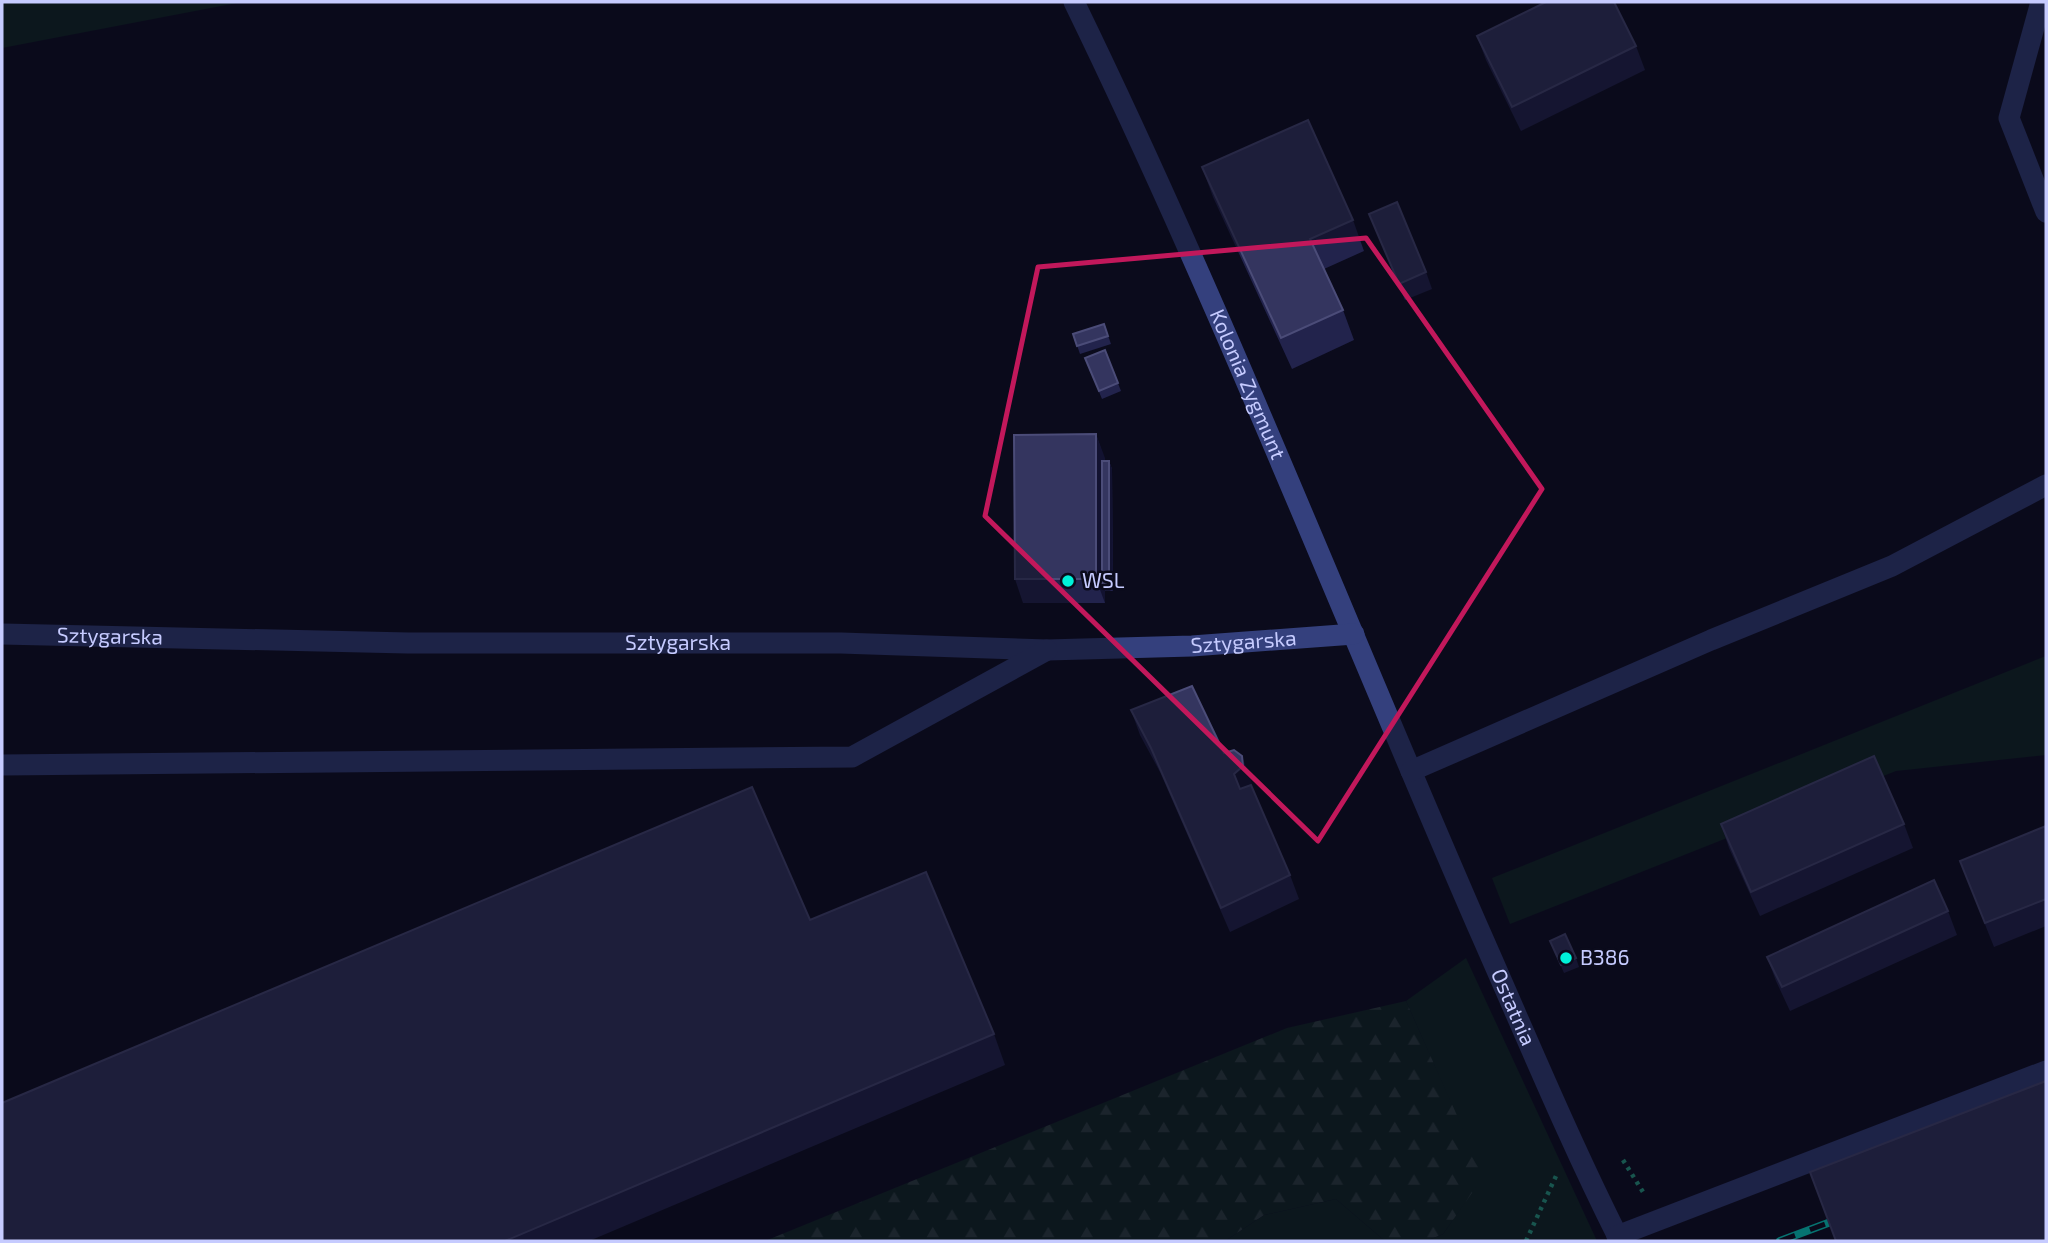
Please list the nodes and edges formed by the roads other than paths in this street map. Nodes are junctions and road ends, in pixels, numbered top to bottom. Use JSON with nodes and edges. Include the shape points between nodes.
{"nodes":[{"id":1,"x":1073,"y":2,"type":"edge"},
{"id":2,"x":2041,"y":2,"type":"edge"},
{"id":3,"x":2046,"y":212,"type":"edge"},
{"id":4,"x":2046,"y":485,"type":"edge"},
{"id":5,"x":2,"y":634,"type":"edge"},
{"id":6,"x":1354,"y":634,"type":"junction"},
{"id":7,"x":1047,"y":650,"type":"junction"},
{"id":8,"x":2,"y":765,"type":"edge"},
{"id":9,"x":1410,"y":771,"type":"junction"},
{"id":10,"x":2046,"y":1071,"type":"edge"},
{"id":11,"x":1618,"y":1238,"type":"edge"}],
"edges":[{"from":1,"to":6,"type":"street","name":"Kolonia Zygmunt","via":[[1231,343]]},
{"from":2,"to":3,"type":"street","via":[[2009,118]]},
{"from":4,"to":9,"type":"street","via":[[1892,566]]},
{"from":5,"to":7,"type":"street","name":"Sztygarska","via":[[408,643],[841,643]]},
{"from":6,"to":7,"type":"street","name":"Sztygarska","via":[[1192,646]]},
{"from":6,"to":9,"type":"street","name":"Kolonia Zygmunt"},
{"from":7,"to":8,"type":"street","via":[[852,757]]},
{"from":9,"to":11,"type":"street","name":"Ostatnia"},
{"from":10,"to":11,"type":"street"}]}
